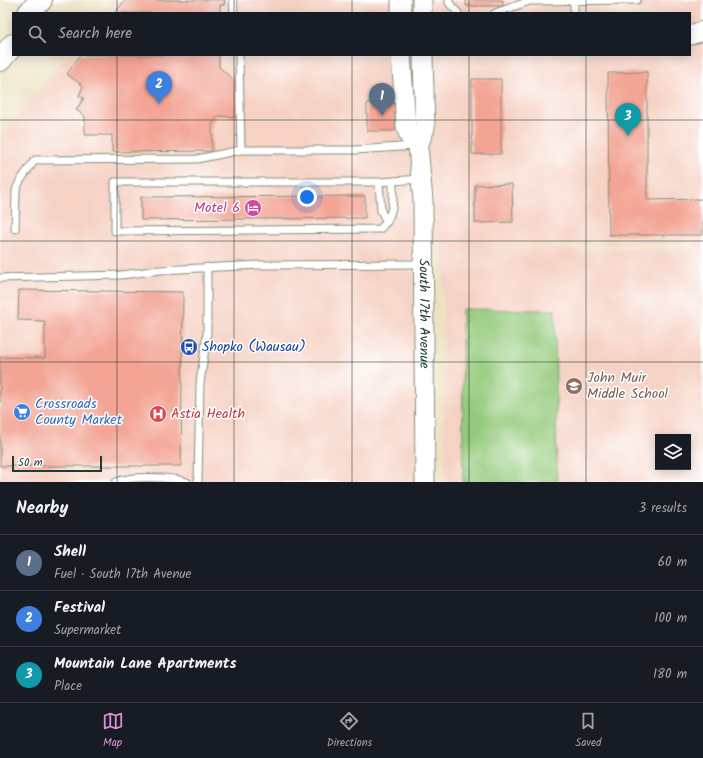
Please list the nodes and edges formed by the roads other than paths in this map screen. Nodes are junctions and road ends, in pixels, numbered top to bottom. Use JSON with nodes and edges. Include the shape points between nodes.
{"nodes":[{"id":1,"x":41,"y":0,"type":"edge"},
{"id":2,"x":45,"y":0,"type":"edge"},
{"id":3,"x":234,"y":0,"type":"edge"},
{"id":4,"x":401,"y":0,"type":"edge"},
{"id":5,"x":422,"y":0,"type":"edge"},
{"id":6,"x":449,"y":0,"type":"edge"},
{"id":7,"x":637,"y":0,"type":"edge"},
{"id":8,"x":574,"y":1,"type":"junction"},
{"id":9,"x":29,"y":12,"type":"edge"},
{"id":10,"x":38,"y":12,"type":"edge"},
{"id":11,"x":234,"y":12,"type":"edge"},
{"id":12,"x":401,"y":12,"type":"edge"},
{"id":13,"x":422,"y":12,"type":"edge"},
{"id":14,"x":457,"y":12,"type":"edge"},
{"id":15,"x":498,"y":12,"type":"edge"},
{"id":16,"x":574,"y":12,"type":"edge"},
{"id":17,"x":12,"y":30,"type":"edge"},
{"id":18,"x":703,"y":31,"type":"edge"},
{"id":19,"x":691,"y":35,"type":"edge"},
{"id":20,"x":0,"y":44,"type":"edge"},
{"id":21,"x":12,"y":46,"type":"edge"},
{"id":22,"x":239,"y":56,"type":"edge"},
{"id":23,"x":401,"y":56,"type":"edge"},
{"id":24,"x":423,"y":56,"type":"edge"},
{"id":25,"x":0,"y":60,"type":"edge"},
{"id":26,"x":418,"y":146,"type":"junction"},
{"id":27,"x":241,"y":150,"type":"junction"},
{"id":28,"x":421,"y":179,"type":"junction"},
{"id":29,"x":393,"y":181,"type":"junction"},
{"id":30,"x":379,"y":182,"type":"junction"},
{"id":31,"x":387,"y":222,"type":"junction"},
{"id":32,"x":15,"y":229,"type":"dead end"},
{"id":33,"x":425,"y":264,"type":"junction"},
{"id":34,"x":207,"y":267,"type":"junction"},
{"id":35,"x":0,"y":278,"type":"edge"},
{"id":36,"x":116,"y":482,"type":"edge"},
{"id":37,"x":187,"y":482,"type":"edge"},
{"id":38,"x":198,"y":482,"type":"edge"},
{"id":39,"x":425,"y":482,"type":"edge"}],
"edges":[{"from":1,"to":9,"type":"highway"},
{"from":2,"to":10,"type":"highway"},
{"from":3,"to":11,"type":"lane"},
{"from":4,"to":12,"type":"main road"},
{"from":5,"to":13,"type":"main road"},
{"from":6,"to":14,"type":"lane"},
{"from":7,"to":8,"type":"lane"},
{"from":8,"to":15,"type":"lane","via":[[530,1]]},
{"from":8,"to":16,"type":"lane"},
{"from":17,"to":20,"type":"highway"},
{"from":18,"to":19,"type":"main road"},
{"from":21,"to":25,"type":"highway"},
{"from":22,"to":27,"type":"lane"},
{"from":23,"to":26,"type":"main road","via":[[406,130]]},
{"from":24,"to":26,"type":"main road","name":"South 17th Avenue","via":[[425,128]]},
{"from":26,"to":27,"type":"lane","via":[[356,150]]},
{"from":26,"to":28,"type":"main road","name":"South 17th Avenue"},
{"from":27,"to":32,"type":"lane","via":[[197,159],[35,160],[16,190]]},
{"from":28,"to":29,"type":"lane"},
{"from":28,"to":33,"type":"main road","name":"South 17th Avenue"},
{"from":29,"to":30,"type":"lane"},
{"from":29,"to":31,"type":"lane","via":[[392,210]]},
{"from":30,"to":31,"type":"lane","via":[[381,211]]},
{"from":30,"to":31,"type":"lane","via":[[115,182],[114,231],[380,230]]},
{"from":33,"to":34,"type":"lane"},
{"from":33,"to":39,"type":"main road","name":"South 17th Avenue"},
{"from":34,"to":35,"type":"lane","via":[[121,275]]},
{"from":34,"to":38,"type":"lane","via":[[207,334],[200,387]]},
{"from":36,"to":37,"type":"lane","via":[[131,479],[172,479]]}]}
